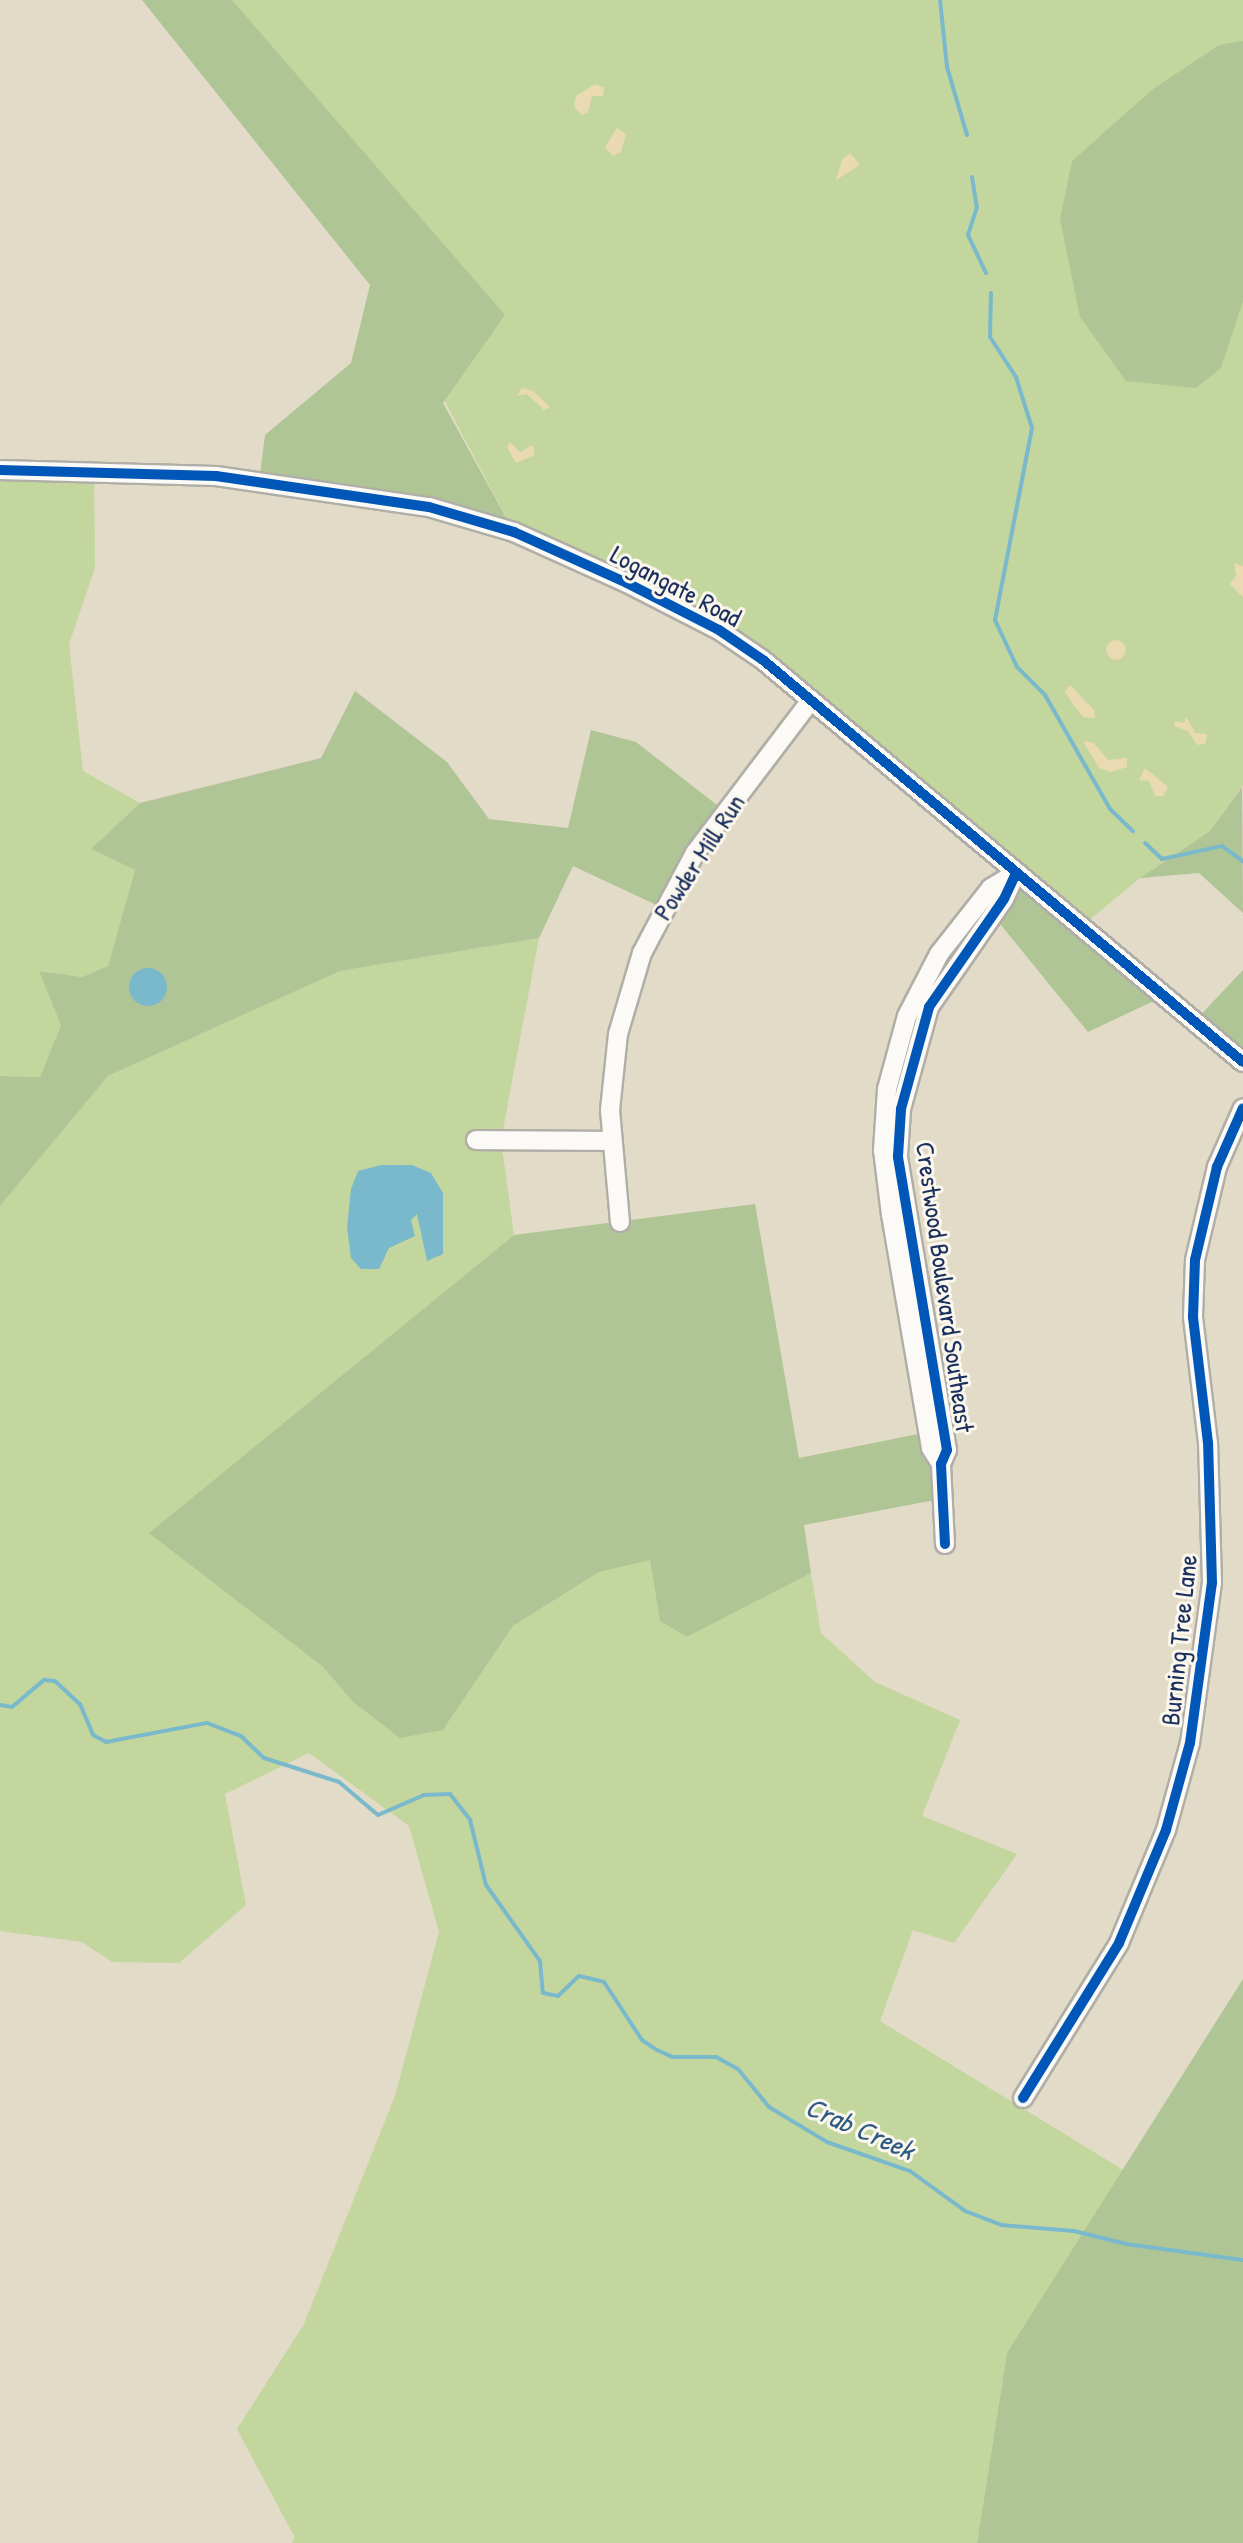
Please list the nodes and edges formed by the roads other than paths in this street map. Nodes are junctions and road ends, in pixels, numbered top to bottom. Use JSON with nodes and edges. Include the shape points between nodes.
{"nodes":[{"id":1,"x":0,"y":470,"type":"edge"},
{"id":2,"x":811,"y":700,"type":"junction"},
{"id":3,"x":1016,"y":873,"type":"junction"},
{"id":4,"x":1243,"y":1062,"type":"edge"},
{"id":5,"x":1243,"y":1108,"type":"edge"},
{"id":6,"x":476,"y":1140,"type":"dead end"},
{"id":7,"x":611,"y":1141,"type":"junction"},
{"id":8,"x":620,"y":1222,"type":"dead end"},
{"id":9,"x":945,"y":1544,"type":"dead end"},
{"id":10,"x":1023,"y":2098,"type":"dead end"}],
"edges":[{"from":1,"to":2,"type":"street","name":"Logangate Road","via":[[216,476],[414,505],[478,521],[552,548],[719,630]]},
{"from":2,"to":3,"type":"street","name":"Logangate Road"},
{"from":2,"to":7,"type":"street","name":"Powder Mill Run","via":[[695,853],[652,929],[618,1034]]},
{"from":3,"to":4,"type":"street","name":"Logangate Road"},
{"from":3,"to":9,"type":"street","name":"Crestwood Boulevard Southeast","via":[[991,888],[921,985],[890,1077],[892,1156],[931,1448],[941,1464]]},
{"from":5,"to":10,"type":"street","name":"Burning Tree Lane","via":[[1217,1167],[1195,1260],[1193,1317],[1208,1443],[1212,1583],[1190,1743],[1166,1830],[1119,1943]]},
{"from":6,"to":7,"type":"street"},
{"from":7,"to":8,"type":"street","name":"Powder Mill Run"}]}
